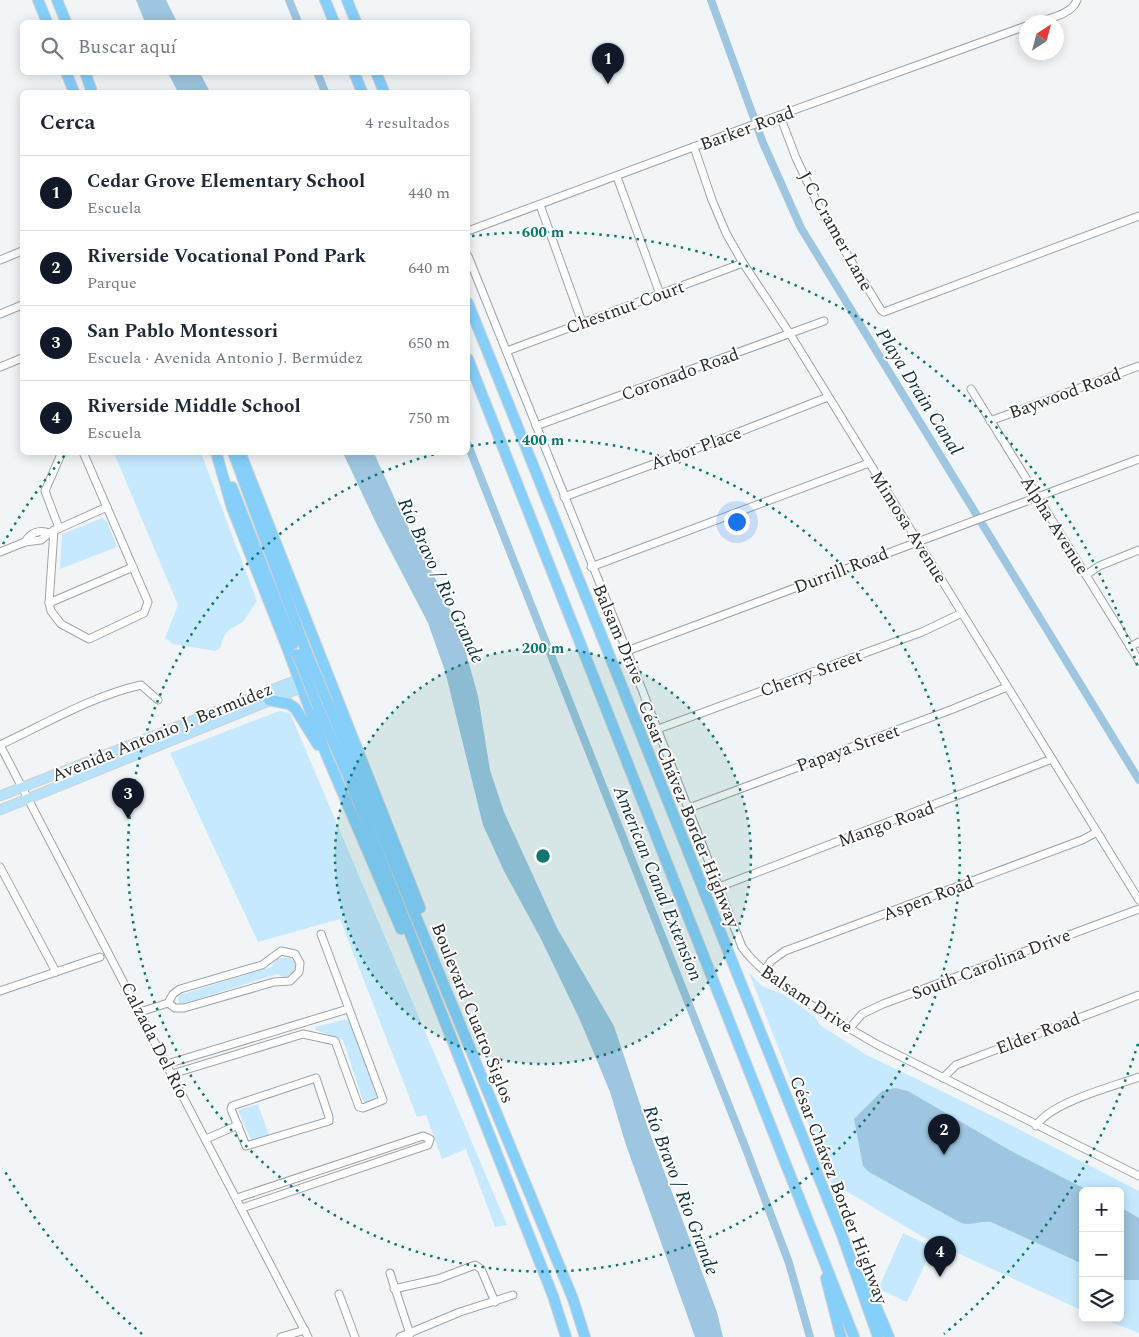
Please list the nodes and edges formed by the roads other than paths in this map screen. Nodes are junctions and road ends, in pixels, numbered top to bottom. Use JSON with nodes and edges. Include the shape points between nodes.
{"nodes":[{"id":1,"x":38,"y":0,"type":"edge"},
{"id":2,"x":57,"y":0,"type":"edge"},
{"id":3,"x":325,"y":0,"type":"edge"},
{"id":4,"x":347,"y":0,"type":"edge"},
{"id":5,"x":1077,"y":0,"type":"edge"},
{"id":6,"x":1057,"y":15,"type":"edge"},
{"id":7,"x":46,"y":20,"type":"edge"},
{"id":8,"x":65,"y":20,"type":"edge"},
{"id":9,"x":333,"y":20,"type":"edge"},
{"id":10,"x":355,"y":20,"type":"edge"},
{"id":11,"x":1019,"y":29,"type":"edge"},
{"id":12,"x":67,"y":75,"type":"edge"},
{"id":13,"x":86,"y":75,"type":"edge"},
{"id":14,"x":355,"y":75,"type":"edge"},
{"id":15,"x":377,"y":75,"type":"edge"},
{"id":16,"x":73,"y":90,"type":"edge"},
{"id":17,"x":91,"y":90,"type":"edge"},
{"id":18,"x":361,"y":90,"type":"edge"},
{"id":19,"x":383,"y":90,"type":"edge"},
{"id":20,"x":780,"y":116,"type":"junction"},
{"id":21,"x":694,"y":147,"type":"junction"},
{"id":22,"x":617,"y":177,"type":"junction"},
{"id":23,"x":540,"y":205,"type":"junction"},
{"id":24,"x":1139,"y":216,"type":"edge"},
{"id":25,"x":470,"y":230,"type":"edge"},
{"id":26,"x":20,"y":252,"type":"edge"},
{"id":27,"x":0,"y":260,"type":"edge"},
{"id":28,"x":470,"y":261,"type":"edge"},
{"id":29,"x":743,"y":263,"type":"junction"},
{"id":30,"x":660,"y":294,"type":"junction"},
{"id":31,"x":20,"y":306,"type":"edge"},
{"id":32,"x":470,"y":308,"type":"edge"},
{"id":33,"x":0,"y":314,"type":"edge"},
{"id":34,"x":824,"y":321,"type":"dead end"},
{"id":35,"x":582,"y":322,"type":"junction"},
{"id":36,"x":790,"y":334,"type":"junction"},
{"id":37,"x":507,"y":351,"type":"junction"},
{"id":38,"x":20,"y":359,"type":"edge"},
{"id":39,"x":470,"y":364,"type":"edge"},
{"id":40,"x":1139,"y":366,"type":"edge"},
{"id":41,"x":0,"y":367,"type":"edge"},
{"id":42,"x":971,"y":390,"type":"dead end"},
{"id":43,"x":828,"y":397,"type":"junction"},
{"id":44,"x":990,"y":420,"type":"junction"},
{"id":45,"x":536,"y":426,"type":"junction"},
{"id":46,"x":61,"y":455,"type":"edge"},
{"id":47,"x":84,"y":455,"type":"edge"},
{"id":48,"x":218,"y":455,"type":"edge"},
{"id":49,"x":218,"y":455,"type":"edge"},
{"id":50,"x":234,"y":455,"type":"edge"},
{"id":51,"x":241,"y":455,"type":"edge"},
{"id":52,"x":1139,"y":459,"type":"edge"},
{"id":53,"x":869,"y":463,"type":"junction"},
{"id":54,"x":564,"y":497,"type":"junction"},
{"id":55,"x":1038,"y":497,"type":"junction"},
{"id":56,"x":107,"y":507,"type":"junction"},
{"id":57,"x":54,"y":530,"type":"junction"},
{"id":58,"x":918,"y":541,"type":"junction"},
{"id":59,"x":1139,"y":550,"type":"edge"},
{"id":60,"x":0,"y":552,"type":"edge"},
{"id":61,"x":133,"y":567,"type":"junction"},
{"id":62,"x":591,"y":567,"type":"junction"},
{"id":63,"x":1086,"y":575,"type":"junction"},
{"id":64,"x":49,"y":603,"type":"junction"},
{"id":65,"x":962,"y":613,"type":"junction"},
{"id":66,"x":1139,"y":642,"type":"edge"},
{"id":67,"x":1130,"y":647,"type":"junction"},
{"id":68,"x":302,"y":651,"type":"junction"},
{"id":69,"x":627,"y":651,"type":"junction"},
{"id":70,"x":1139,"y":661,"type":"edge"},
{"id":71,"x":326,"y":673,"type":"junction"},
{"id":72,"x":300,"y":683,"type":"junction"},
{"id":73,"x":1007,"y":687,"type":"junction"},
{"id":74,"x":158,"y":700,"type":"dead end"},
{"id":75,"x":268,"y":700,"type":"junction"},
{"id":76,"x":339,"y":705,"type":"junction"},
{"id":77,"x":319,"y":708,"type":"junction"},
{"id":78,"x":658,"y":729,"type":"junction"},
{"id":79,"x":0,"y":745,"type":"edge"},
{"id":80,"x":326,"y":754,"type":"junction"},
{"id":81,"x":1052,"y":759,"type":"junction"},
{"id":82,"x":23,"y":787,"type":"junction"},
{"id":83,"x":0,"y":796,"type":"edge"},
{"id":84,"x":29,"y":799,"type":"junction"},
{"id":85,"x":689,"y":808,"type":"junction"},
{"id":86,"x":0,"y":810,"type":"edge"},
{"id":87,"x":1097,"y":832,"type":"junction"},
{"id":88,"x":0,"y":867,"type":"edge"},
{"id":89,"x":719,"y":887,"type":"junction"},
{"id":90,"x":1139,"y":900,"type":"edge"},
{"id":91,"x":1139,"y":909,"type":"edge"},
{"id":92,"x":321,"y":934,"type":"dead end"},
{"id":93,"x":100,"y":957,"type":"dead end"},
{"id":94,"x":423,"y":969,"type":"junction"},
{"id":95,"x":764,"y":971,"type":"junction"},
{"id":96,"x":56,"y":972,"type":"junction"},
{"id":97,"x":1,"y":990,"type":"edge"},
{"id":98,"x":1139,"y":995,"type":"edge"},
{"id":99,"x":168,"y":1003,"type":"junction"},
{"id":100,"x":348,"y":1009,"type":"junction"},
{"id":101,"x":140,"y":1012,"type":"junction"},
{"id":102,"x":300,"y":1024,"type":"junction"},
{"id":103,"x":849,"y":1029,"type":"junction"},
{"id":104,"x":303,"y":1034,"type":"junction"},
{"id":105,"x":167,"y":1064,"type":"junction"},
{"id":106,"x":479,"y":1068,"type":"junction"},
{"id":107,"x":172,"y":1074,"type":"junction"},
{"id":108,"x":1139,"y":1077,"type":"edge"},
{"id":109,"x":943,"y":1078,"type":"junction"},
{"id":110,"x":238,"y":1125,"type":"junction"},
{"id":111,"x":1036,"y":1126,"type":"junction"},
{"id":112,"x":206,"y":1139,"type":"junction"},
{"id":113,"x":377,"y":1151,"type":"junction"},
{"id":114,"x":380,"y":1161,"type":"junction"},
{"id":115,"x":303,"y":1176,"type":"junction"},
{"id":116,"x":1139,"y":1176,"type":"edge"},
{"id":117,"x":274,"y":1186,"type":"junction"},
{"id":118,"x":306,"y":1186,"type":"junction"},
{"id":119,"x":278,"y":1195,"type":"junction"},
{"id":120,"x":237,"y":1198,"type":"junction"},
{"id":121,"x":242,"y":1208,"type":"junction"},
{"id":122,"x":813,"y":1232,"type":"junction"},
{"id":123,"x":842,"y":1234,"type":"junction"},
{"id":124,"x":390,"y":1273,"type":"dead end"},
{"id":125,"x":394,"y":1289,"type":"junction"},
{"id":126,"x":339,"y":1294,"type":"dead end"},
{"id":127,"x":513,"y":1295,"type":"dead end"},
{"id":128,"x":495,"y":1302,"type":"junction"},
{"id":129,"x":306,"y":1333,"type":"edge"},
{"id":130,"x":410,"y":1334,"type":"junction"},
{"id":131,"x":281,"y":1337,"type":"edge"},
{"id":132,"x":355,"y":1337,"type":"edge"},
{"id":133,"x":400,"y":1337,"type":"edge"},
{"id":134,"x":566,"y":1337,"type":"edge"},
{"id":135,"x":585,"y":1337,"type":"edge"},
{"id":136,"x":841,"y":1337,"type":"edge"},
{"id":137,"x":854,"y":1337,"type":"edge"},
{"id":138,"x":878,"y":1337,"type":"edge"},
{"id":139,"x":889,"y":1337,"type":"edge"}],
"edges":[{"from":1,"to":7,"type":"highway"},
{"from":2,"to":8,"type":"highway"},
{"from":3,"to":9,"type":"highway"},
{"from":4,"to":10,"type":"highway"},
{"from":5,"to":6,"type":"street","via":[[1073,8]]},
{"from":11,"to":20,"type":"street","name":"Barker Road"},
{"from":12,"to":16,"type":"highway"},
{"from":13,"to":17,"type":"highway"},
{"from":14,"to":18,"type":"highway"},
{"from":15,"to":19,"type":"highway"},
{"from":20,"to":21,"type":"street","name":"Barker Road"},
{"from":20,"to":24,"type":"street","name":"J C Cramer Lane","via":[[823,215],[881,310],[887,312]]},
{"from":21,"to":22,"type":"street","name":"Barker Road"},
{"from":21,"to":29,"type":"street","name":"Mimosa Avenue","via":[[718,216]]},
{"from":22,"to":23,"type":"street","name":"Barker Road"},
{"from":22,"to":30,"type":"street"},
{"from":23,"to":25,"type":"street","name":"Barker Road"},
{"from":23,"to":35,"type":"street"},
{"from":26,"to":27,"type":"street"},
{"from":28,"to":37,"type":"street","name":"Balsam Drive"},
{"from":29,"to":30,"type":"street","name":"Chestnut Court"},
{"from":29,"to":36,"type":"street","name":"Mimosa Avenue"},
{"from":30,"to":35,"type":"street","name":"Chestnut Court"},
{"from":31,"to":33,"type":"street"},
{"from":32,"to":123,"type":"highway","name":"César Chávez Border Highway"},
{"from":34,"to":36,"type":"street","name":"Coronado Road"},
{"from":35,"to":37,"type":"street","name":"Chestnut Court"},
{"from":36,"to":43,"type":"street","name":"Mimosa Avenue"},
{"from":36,"to":45,"type":"street","name":"Coronado Road"},
{"from":37,"to":45,"type":"street","name":"Balsam Drive"},
{"from":38,"to":41,"type":"street"},
{"from":39,"to":122,"type":"highway"},
{"from":40,"to":44,"type":"street","name":"Baywood Road"},
{"from":42,"to":44,"type":"street","name":"Alpha Avenue"},
{"from":43,"to":53,"type":"street","name":"Mimosa Avenue"},
{"from":43,"to":54,"type":"street","name":"Arbor Place","via":[[711,444]]},
{"from":44,"to":55,"type":"street","name":"Alpha Avenue"},
{"from":45,"to":54,"type":"street","name":"Balsam Drive"},
{"from":46,"to":57,"type":"street","via":[[45,491]]},
{"from":47,"to":56,"type":"street"},
{"from":48,"to":68,"type":"highway"},
{"from":49,"to":68,"type":"highway","via":[[232,508]]},
{"from":50,"to":68,"type":"highway"},
{"from":51,"to":68,"type":"highway"},
{"from":52,"to":55,"type":"street","name":"Durrill Road"},
{"from":53,"to":58,"type":"street","name":"Mimosa Avenue"},
{"from":53,"to":62,"type":"street"},
{"from":54,"to":62,"type":"street","name":"Balsam Drive"},
{"from":55,"to":58,"type":"street","name":"Durrill Road"},
{"from":55,"to":63,"type":"street","name":"Alpha Avenue"},
{"from":56,"to":57,"type":"street"},
{"from":56,"to":61,"type":"street"},
{"from":57,"to":60,"type":"street","via":[[36,532],[25,542]]},
{"from":57,"to":64,"type":"street"},
{"from":58,"to":65,"type":"street","name":"Mimosa Avenue"},
{"from":58,"to":69,"type":"street","name":"Durrill Road"},
{"from":59,"to":63,"type":"street","via":[[1099,566]]},
{"from":61,"to":64,"type":"street"},
{"from":61,"to":64,"type":"street","via":[[148,602],[144,613],[90,639],[83,638],[56,620]]},
{"from":62,"to":69,"type":"street","name":"Balsam Drive"},
{"from":63,"to":67,"type":"street","name":"Alpha Avenue"},
{"from":65,"to":73,"type":"street","name":"Mimosa Avenue"},
{"from":65,"to":78,"type":"street","name":"Cherry Street","via":[[922,632]]},
{"from":66,"to":67,"type":"street"},
{"from":67,"to":70,"type":"street","name":"Alpha Avenue"},
{"from":68,"to":71,"type":"highway"},
{"from":68,"to":72,"type":"highway"},
{"from":68,"to":77,"type":"highway","bridge":true},
{"from":69,"to":78,"type":"street","name":"Balsam Drive"},
{"from":71,"to":72,"type":"main road","name":"Avenida Antonio J. Bermúdez"},
{"from":71,"to":76,"type":"highway"},
{"from":72,"to":75,"type":"main road","name":"Avenida Antonio J. Bermúdez"},
{"from":72,"to":77,"type":"highway"},
{"from":72,"to":82,"type":"main road","name":"Avenida Antonio J. Bermúdez"},
{"from":73,"to":81,"type":"street","name":"Mimosa Avenue"},
{"from":73,"to":85,"type":"street","name":"Papaya Street"},
{"from":74,"to":79,"type":"street","via":[[140,685],[92,702]]},
{"from":75,"to":80,"type":"highway","via":[[295,708]]},
{"from":75,"to":84,"type":"main road","name":"Avenida Antonio J. Bermúdez"},
{"from":76,"to":77,"type":"highway","via":[[324,702],[315,706]]},
{"from":76,"to":106,"type":"highway","via":[[472,1038]]},
{"from":77,"to":80,"type":"highway"},
{"from":77,"to":94,"type":"highway","name":"Boulevard Cuatro Siglos"},
{"from":77,"to":106,"type":"highway","name":"Boulevard Cuatro Siglos","via":[[394,862]]},
{"from":78,"to":85,"type":"street","name":"Balsam Drive"},
{"from":79,"to":82,"type":"street","name":"Calzada Del Río"},
{"from":80,"to":94,"type":"highway","via":[[403,934]]},
{"from":81,"to":87,"type":"street","name":"Mimosa Avenue"},
{"from":81,"to":89,"type":"street","name":"Mango Road"},
{"from":82,"to":83,"type":"main road","name":"Avenida Antonio J. Bermúdez"},
{"from":82,"to":84,"type":"street","name":"Calzada Del Río"},
{"from":84,"to":86,"type":"main road","name":"Avenida Antonio J. Bermúdez"},
{"from":84,"to":101,"type":"street","name":"Calzada Del Río"},
{"from":85,"to":89,"type":"street","name":"Balsam Drive"},
{"from":87,"to":90,"type":"street","name":"Mimosa Avenue"},
{"from":87,"to":95,"type":"street","name":"Aspen Road","via":[[785,951]]},
{"from":88,"to":96,"type":"street"},
{"from":89,"to":95,"type":"street","name":"Balsam Drive","via":[[742,947]]},
{"from":91,"to":103,"type":"street","name":"South Carolina Drive","via":[[883,1004],[862,1014]]},
{"from":92,"to":100,"type":"street"},
{"from":93,"to":96,"type":"street"},
{"from":94,"to":134,"type":"highway","name":"Boulevard Cuatro Siglos","via":[[553,1296]]},
{"from":95,"to":103,"type":"street","name":"Balsam Drive"},
{"from":96,"to":97,"type":"street"},
{"from":98,"to":109,"type":"street","name":"Elder Road","via":[[956,1064]]},
{"from":99,"to":99,"type":"street","via":[[175,1008],[184,1008],[274,982],[290,981],[299,972],[300,963],[295,954],[281,951],[262,965],[180,989]]},
{"from":99,"to":101,"type":"street"},
{"from":100,"to":102,"type":"street"},
{"from":100,"to":104,"type":"street","via":[[383,1101],[359,1107],[336,1041]]},
{"from":101,"to":105,"type":"street","name":"Calzada Del Río"},
{"from":102,"to":104,"type":"street"},
{"from":102,"to":105,"type":"street"},
{"from":103,"to":109,"type":"street","name":"Balsam Drive"},
{"from":104,"to":107,"type":"street"},
{"from":105,"to":107,"type":"street","name":"Calzada Del Río"},
{"from":106,"to":135,"type":"highway","name":"Boulevard Cuatro Siglos","via":[[573,1299]]},
{"from":107,"to":112,"type":"street","name":"Calzada Del Río"},
{"from":108,"to":111,"type":"street","via":[[1060,1106],[1044,1115]]},
{"from":109,"to":111,"type":"street","name":"Balsam Drive"},
{"from":110,"to":110,"type":"street","via":[[248,1147],[328,1122],[330,1118],[318,1080],[314,1078],[232,1106]]},
{"from":110,"to":112,"type":"street"},
{"from":111,"to":116,"type":"street","name":"Balsam Drive"},
{"from":112,"to":120,"type":"street","name":"Calzada Del Río"},
{"from":113,"to":114,"type":"street"},
{"from":113,"to":114,"type":"street","via":[[424,1136],[430,1138],[428,1145]]},
{"from":113,"to":115,"type":"street"},
{"from":114,"to":118,"type":"street"},
{"from":115,"to":117,"type":"street"},
{"from":115,"to":118,"type":"street"},
{"from":117,"to":119,"type":"street"},
{"from":117,"to":120,"type":"street"},
{"from":118,"to":119,"type":"street"},
{"from":119,"to":121,"type":"street"},
{"from":120,"to":121,"type":"street","name":"Calzada Del Río"},
{"from":121,"to":129,"type":"street","name":"Calzada Del Río"},
{"from":122,"to":136,"type":"highway"},
{"from":122,"to":137,"type":"highway"},
{"from":123,"to":138,"type":"highway","name":"César Chávez Border Highway"},
{"from":123,"to":139,"type":"highway"},
{"from":124,"to":125,"type":"street"},
{"from":125,"to":128,"type":"street","via":[[438,1279],[475,1265],[481,1269]]},
{"from":125,"to":130,"type":"street"},
{"from":126,"to":132,"type":"street"},
{"from":127,"to":128,"type":"street"},
{"from":128,"to":130,"type":"street","via":[[460,1312]]},
{"from":129,"to":131,"type":"street"},
{"from":130,"to":133,"type":"street"}]}
